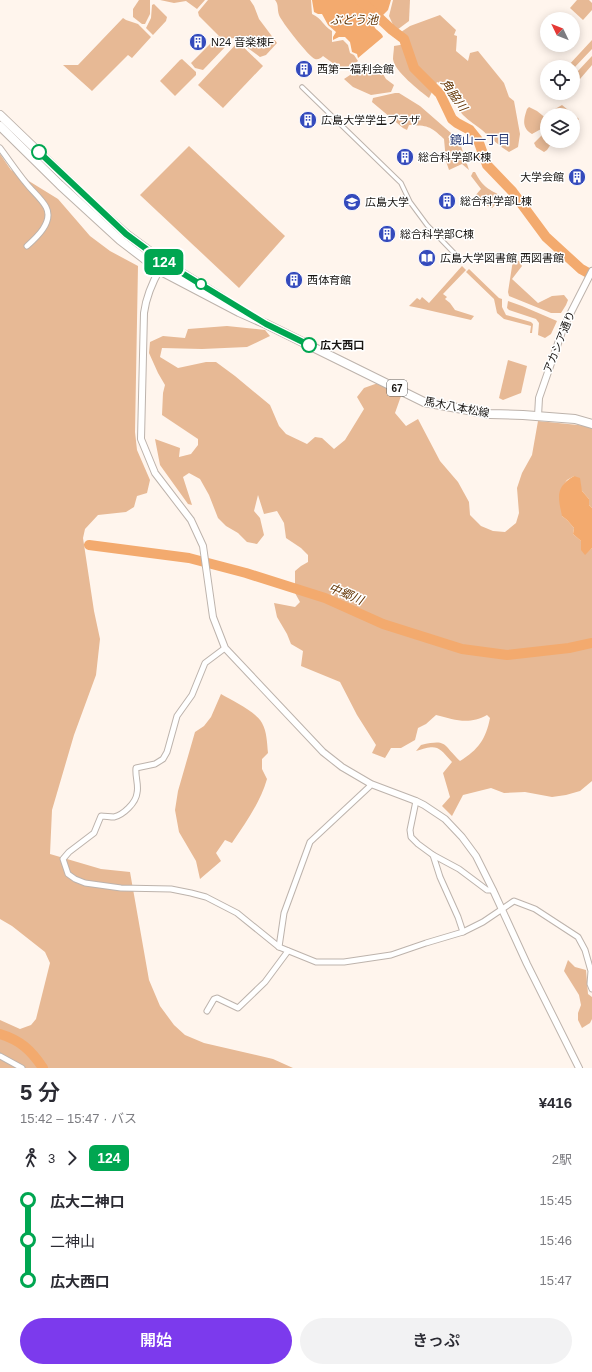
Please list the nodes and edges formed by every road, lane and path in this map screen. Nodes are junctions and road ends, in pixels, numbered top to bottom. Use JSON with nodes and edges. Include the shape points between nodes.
{"nodes":[{"id":1,"x":302,"y":87,"type":"dead end"},
{"id":2,"x":0,"y":115,"type":"edge"},
{"id":3,"x":0,"y":126,"type":"edge"},
{"id":4,"x":0,"y":148,"type":"edge"},
{"id":5,"x":27,"y":246,"type":"dead end"},
{"id":6,"x":455,"y":254,"type":"dead end"},
{"id":7,"x":164,"y":262,"type":"junction"},
{"id":8,"x":159,"y":270,"type":"junction"},
{"id":9,"x":592,"y":271,"type":"edge"},
{"id":10,"x":266,"y":324,"type":"junction"},
{"id":11,"x":538,"y":416,"type":"junction"},
{"id":12,"x":592,"y":424,"type":"edge"},
{"id":13,"x":225,"y":648,"type":"junction"},
{"id":14,"x":371,"y":784,"type":"junction"},
{"id":15,"x":416,"y":801,"type":"junction"},
{"id":16,"x":433,"y":855,"type":"junction"},
{"id":17,"x":493,"y":890,"type":"junction"},
{"id":18,"x":502,"y":909,"type":"junction"},
{"id":19,"x":463,"y":932,"type":"junction"},
{"id":20,"x":279,"y":947,"type":"junction"},
{"id":21,"x":288,"y":951,"type":"junction"},
{"id":22,"x":592,"y":989,"type":"edge"},
{"id":23,"x":207,"y":1011,"type":"dead end"},
{"id":24,"x":0,"y":1056,"type":"edge"},
{"id":25,"x":22,"y":1068,"type":"edge"},
{"id":26,"x":579,"y":1068,"type":"edge"}],
"edges":[{"from":1,"to":6,"type":"street","via":[[401,182],[410,202],[427,225]]},
{"from":2,"to":7,"type":"main road","name":"馬木八本松線","number":"67","via":[[103,214]]},
{"from":3,"to":8,"type":"main road","name":"馬木八本松線","number":"67","via":[[120,240]]},
{"from":4,"to":5,"type":"street","via":[[47,208],[45,226],[39,236]]},
{"from":7,"to":8,"type":"street"},
{"from":7,"to":10,"type":"main road","name":"馬木八本松線","number":"67"},
{"from":8,"to":10,"type":"main road","name":"馬木八本松線","number":"67"},
{"from":8,"to":13,"type":"street","via":[[145,302],[141,439],[155,473],[191,520],[203,546],[213,617]]},
{"from":9,"to":11,"type":"street","name":"アカシア通り","via":[[564,326],[539,398]]},
{"from":10,"to":11,"type":"main road","name":"馬木八本松線","number":"67","via":[[424,402],[490,414]]},
{"from":11,"to":12,"type":"main road","name":"馬木八本松線","number":"67","via":[[575,419]]},
{"from":13,"to":14,"type":"street","via":[[323,752]]},
{"from":13,"to":20,"type":"street","via":[[205,663],[192,694],[177,716],[163,759],[156,764],[136,768],[136,798],[120,814],[114,817],[101,816],[94,833],[63,859],[68,874],[85,882],[121,888],[171,889],[206,897],[237,913]]},
{"from":14,"to":15,"type":"street"},
{"from":14,"to":20,"type":"street","via":[[310,842],[284,913]]},
{"from":15,"to":16,"type":"street","via":[[411,837]]},
{"from":15,"to":17,"type":"street","via":[[445,819],[462,837],[476,856]]},
{"from":16,"to":17,"type":"street","via":[[459,869],[487,890]]},
{"from":16,"to":19,"type":"street"},
{"from":17,"to":18,"type":"street"},
{"from":18,"to":19,"type":"street"},
{"from":18,"to":22,"type":"street","via":[[514,901],[535,909],[578,937],[589,964]]},
{"from":18,"to":26,"type":"street"},
{"from":19,"to":21,"type":"street","via":[[391,955],[344,962],[316,962]]},
{"from":20,"to":21,"type":"street"},
{"from":21,"to":23,"type":"street","via":[[265,982],[238,1008],[216,998]]},
{"from":24,"to":25,"type":"street"}]}
